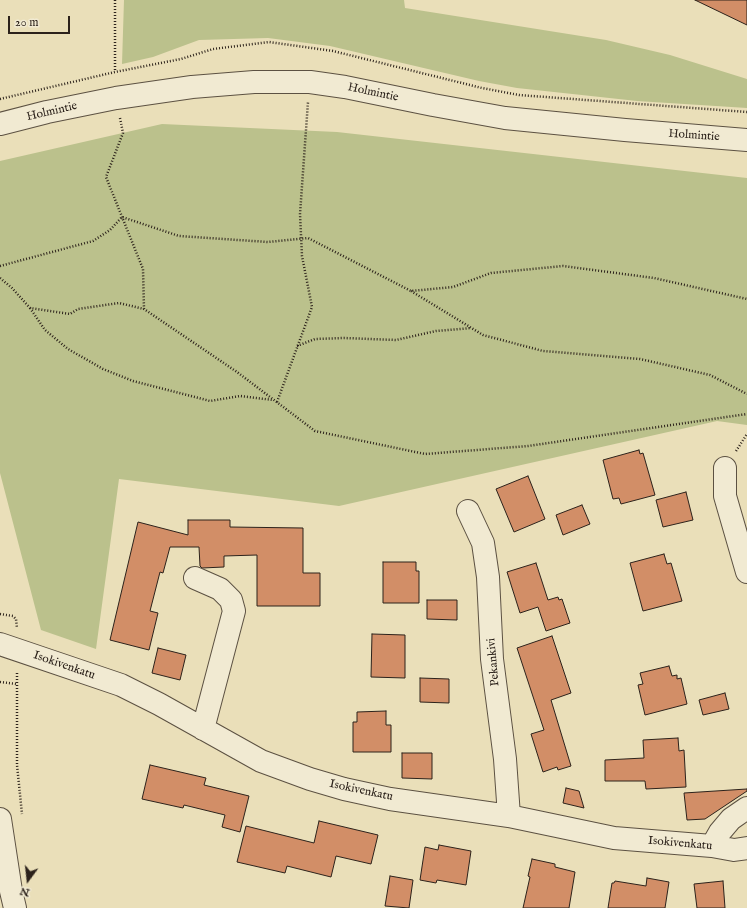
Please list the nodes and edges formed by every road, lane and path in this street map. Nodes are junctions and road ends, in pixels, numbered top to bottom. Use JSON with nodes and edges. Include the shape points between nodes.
{"nodes":[{"id":1,"x":115,"y":0,"type":"edge"},
{"id":2,"x":115,"y":72,"type":"dead end"},
{"id":3,"x":310,"y":82,"type":"junction"},
{"id":4,"x":116,"y":98,"type":"junction"},
{"id":5,"x":0,"y":124,"type":"edge"},
{"id":6,"x":747,"y":140,"type":"edge"},
{"id":7,"x":122,"y":217,"type":"junction"},
{"id":8,"x":301,"y":239,"type":"junction"},
{"id":9,"x":0,"y":266,"type":"edge"},
{"id":10,"x":0,"y":278,"type":"edge"},
{"id":11,"x":411,"y":291,"type":"junction"},
{"id":12,"x":747,"y":300,"type":"edge"},
{"id":13,"x":30,"y":308,"type":"junction"},
{"id":14,"x":144,"y":309,"type":"junction"},
{"id":15,"x":472,"y":328,"type":"junction"},
{"id":16,"x":297,"y":346,"type":"junction"},
{"id":17,"x":747,"y":394,"type":"edge"},
{"id":18,"x":274,"y":400,"type":"junction"},
{"id":19,"x":277,"y":402,"type":"junction"},
{"id":20,"x":747,"y":414,"type":"edge"},
{"id":21,"x":725,"y":468,"type":"dead end"},
{"id":22,"x":468,"y":511,"type":"dead end"},
{"id":23,"x":747,"y":572,"type":"edge"},
{"id":24,"x":195,"y":578,"type":"dead end"},
{"id":25,"x":0,"y":644,"type":"edge"},
{"id":26,"x":0,"y":682,"type":"edge"},
{"id":27,"x":203,"y":729,"type":"junction"},
{"id":28,"x":747,"y":808,"type":"edge"},
{"id":29,"x":22,"y":816,"type":"dead end"},
{"id":30,"x":509,"y":816,"type":"junction"},
{"id":31,"x":0,"y":818,"type":"edge"},
{"id":32,"x":712,"y":846,"type":"junction"},
{"id":33,"x":747,"y":848,"type":"edge"},
{"id":34,"x":15,"y":908,"type":"edge"}],
"edges":[{"from":1,"to":2,"type":"path"},
{"from":3,"to":4,"type":"street","name":"Holmintie","via":[[254,82],[192,87]]},
{"from":3,"to":6,"type":"street","name":"Holmintie","via":[[505,118]]},
{"from":3,"to":8,"type":"path","via":[[300,214]]},
{"from":4,"to":5,"type":"street","name":"Holmintie"},
{"from":4,"to":7,"type":"path","via":[[123,133],[106,177]]},
{"from":7,"to":8,"type":"path","via":[[179,236],[268,242]]},
{"from":7,"to":9,"type":"path","via":[[110,230],[93,241]]},
{"from":7,"to":14,"type":"path","via":[[143,269]]},
{"from":8,"to":11,"type":"path","via":[[308,238]]},
{"from":8,"to":16,"type":"path","via":[[312,307]]},
{"from":10,"to":13,"type":"path"},
{"from":11,"to":12,"type":"path","via":[[453,287],[492,273],[563,266],[654,278]]},
{"from":11,"to":15,"type":"path"},
{"from":13,"to":14,"type":"path","via":[[70,314],[78,308],[119,303]]},
{"from":13,"to":18,"type":"path","via":[[45,330],[68,349],[103,369],[133,381],[210,401],[240,396]]},
{"from":14,"to":18,"type":"path"},
{"from":15,"to":16,"type":"path","via":[[436,331],[396,340],[315,339]]},
{"from":15,"to":17,"type":"path","via":[[483,335],[542,351],[640,359],[710,375]]},
{"from":16,"to":19,"type":"path"},
{"from":18,"to":19,"type":"path"},
{"from":19,"to":20,"type":"path","via":[[316,431],[425,454],[528,446]]},
{"from":21,"to":23,"type":"street","via":[[725,496]]},
{"from":22,"to":30,"type":"street","name":"Pekankivi","via":[[483,543],[488,577],[492,659],[505,759]]},
{"from":24,"to":27,"type":"street","via":[[220,589],[232,600],[234,611]]},
{"from":25,"to":27,"type":"street","name":"Isokivenkatu","via":[[121,685]]},
{"from":26,"to":29,"type":"path","via":[[17,684],[17,765]]},
{"from":27,"to":30,"type":"street","name":"Isokivenkatu","via":[[261,761],[344,789]]},
{"from":28,"to":32,"type":"street","via":[[731,819]]},
{"from":30,"to":32,"type":"street","name":"Isokivenkatu","via":[[614,838]]},
{"from":31,"to":34,"type":"street"},
{"from":32,"to":33,"type":"street","name":"Isokivenkatu","via":[[734,850]]}]}
